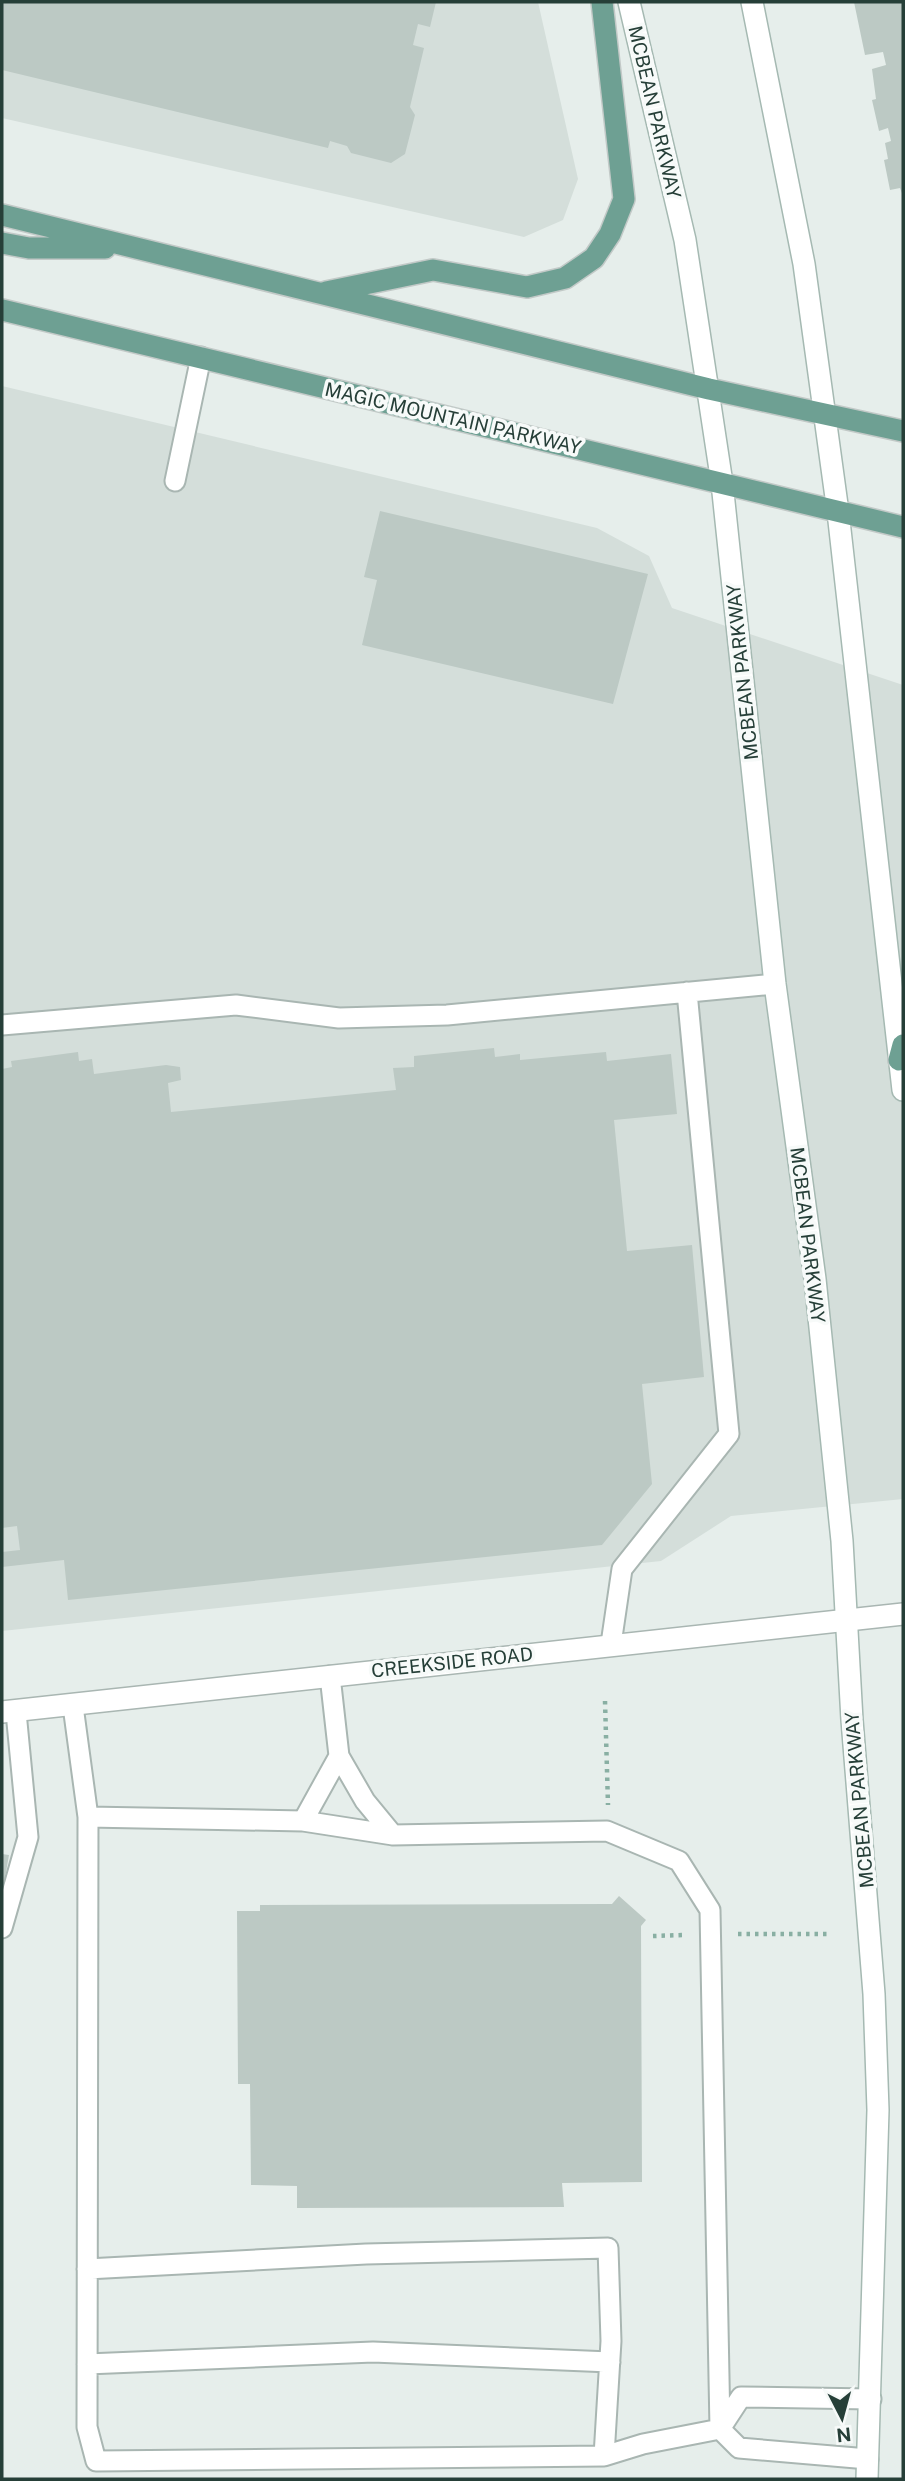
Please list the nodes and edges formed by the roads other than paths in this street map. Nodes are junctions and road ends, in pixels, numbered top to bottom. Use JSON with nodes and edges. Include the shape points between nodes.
{"nodes":[{"id":1,"x":602,"y":2,"type":"edge"},
{"id":2,"x":629,"y":2,"type":"edge"},
{"id":3,"x":752,"y":2,"type":"edge"},
{"id":4,"x":2,"y":215,"type":"edge"},
{"id":5,"x":2,"y":243,"type":"edge"},
{"id":6,"x":142,"y":249,"type":"junction"},
{"id":7,"x":321,"y":293,"type":"junction"},
{"id":8,"x":2,"y":310,"type":"edge"},
{"id":9,"x":201,"y":358,"type":"junction"},
{"id":10,"x":709,"y":388,"type":"junction"},
{"id":11,"x":825,"y":414,"type":"junction"},
{"id":12,"x":903,"y":430,"type":"edge"},
{"id":13,"x":175,"y":481,"type":"dead end"},
{"id":14,"x":722,"y":483,"type":"junction"},
{"id":15,"x":838,"y":512,"type":"junction"},
{"id":16,"x":903,"y":527,"type":"edge"},
{"id":17,"x":775,"y":984,"type":"junction"},
{"id":18,"x":687,"y":992,"type":"junction"},
{"id":19,"x":2,"y":1025,"type":"edge"},
{"id":20,"x":901,"y":1053,"type":"edge"},
{"id":21,"x":903,"y":1090,"type":"edge"},
{"id":22,"x":903,"y":1614,"type":"edge"},
{"id":23,"x":846,"y":1619,"type":"junction"},
{"id":24,"x":611,"y":1644,"type":"junction"},
{"id":25,"x":330,"y":1676,"type":"junction"},
{"id":26,"x":73,"y":1706,"type":"junction"},
{"id":27,"x":9,"y":1712,"type":"edge"},
{"id":28,"x":339,"y":1756,"type":"junction"},
{"id":29,"x":88,"y":1817,"type":"junction"},
{"id":30,"x":303,"y":1821,"type":"junction"},
{"id":31,"x":393,"y":1835,"type":"junction"},
{"id":32,"x":2,"y":1927,"type":"edge"},
{"id":33,"x":87,"y":2269,"type":"junction"},
{"id":34,"x":610,"y":2361,"type":"junction"},
{"id":35,"x":87,"y":2364,"type":"junction"},
{"id":36,"x":871,"y":2399,"type":"junction"},
{"id":37,"x":720,"y":2429,"type":"junction"},
{"id":38,"x":604,"y":2456,"type":"junction"},
{"id":39,"x":868,"y":2469,"type":"edge"}],
"edges":[{"from":1,"to":7,"type":"main road","via":[[624,199],[594,258],[565,278],[527,287],[433,270]]},
{"from":2,"to":10,"type":"main road","name":"MCBEAN PARKWAY","via":[[685,240]]},
{"from":3,"to":11,"type":"main road","via":[[804,264]]},
{"from":4,"to":6,"type":"main road"},
{"from":5,"to":6,"type":"main road","via":[[29,248]]},
{"from":6,"to":7,"type":"main road"},
{"from":7,"to":10,"type":"main road"},
{"from":8,"to":9,"type":"main road","name":"MAGIC MOUNTAIN PARKWAY"},
{"from":9,"to":13,"type":"lane"},
{"from":9,"to":14,"type":"main road","name":"MAGIC MOUNTAIN PARKWAY"},
{"from":10,"to":11,"type":"main road"},
{"from":10,"to":14,"type":"main road","name":"MCBEAN PARKWAY"},
{"from":11,"to":12,"type":"main road"},
{"from":11,"to":15,"type":"main road"},
{"from":14,"to":15,"type":"main road","name":"MAGIC MOUNTAIN PARKWAY"},
{"from":14,"to":17,"type":"main road","name":"MCBEAN PARKWAY"},
{"from":15,"to":16,"type":"main road","name":"MAGIC MOUNTAIN PARKWAY"},
{"from":15,"to":20,"type":"main road"},
{"from":17,"to":18,"type":"lane"},
{"from":17,"to":23,"type":"main road","name":"MCBEAN PARKWAY","via":[[815,1279]]},
{"from":18,"to":19,"type":"lane","via":[[447,1015],[339,1018],[236,1005]]},
{"from":18,"to":24,"type":"lane","via":[[729,1434],[622,1569]]},
{"from":20,"to":21,"type":"main road"},
{"from":22,"to":23,"type":"main road","name":"CREEKSIDE ROAD"},
{"from":23,"to":24,"type":"main road","name":"CREEKSIDE ROAD"},
{"from":23,"to":36,"type":"main road","name":"MCBEAN PARKWAY","via":[[878,2110]]},
{"from":24,"to":25,"type":"main road","name":"CREEKSIDE ROAD"},
{"from":25,"to":26,"type":"main road","name":"CREEKSIDE ROAD"},
{"from":25,"to":28,"type":"lane"},
{"from":26,"to":27,"type":"main road","name":"CREEKSIDE ROAD"},
{"from":26,"to":29,"type":"lane"},
{"from":27,"to":32,"type":"lane","via":[[29,1837]]},
{"from":28,"to":30,"type":"lane"},
{"from":28,"to":31,"type":"lane","via":[[365,1801]]},
{"from":29,"to":30,"type":"lane"},
{"from":29,"to":33,"type":"lane"},
{"from":30,"to":31,"type":"lane"},
{"from":31,"to":37,"type":"lane","via":[[607,1830],[679,1861],[710,1910]]},
{"from":33,"to":34,"type":"lane","via":[[366,2254],[608,2248]]},
{"from":33,"to":35,"type":"lane"},
{"from":34,"to":35,"type":"lane","via":[[373,2352]]},
{"from":34,"to":38,"type":"lane"},
{"from":35,"to":38,"type":"lane","via":[[88,2427],[96,2460]]},
{"from":36,"to":37,"type":"lane","via":[[741,2397]]},
{"from":36,"to":39,"type":"main road","name":"MCBEAN PARKWAY"},
{"from":37,"to":38,"type":"lane"},
{"from":37,"to":39,"type":"lane","via":[[739,2448]]}]}
